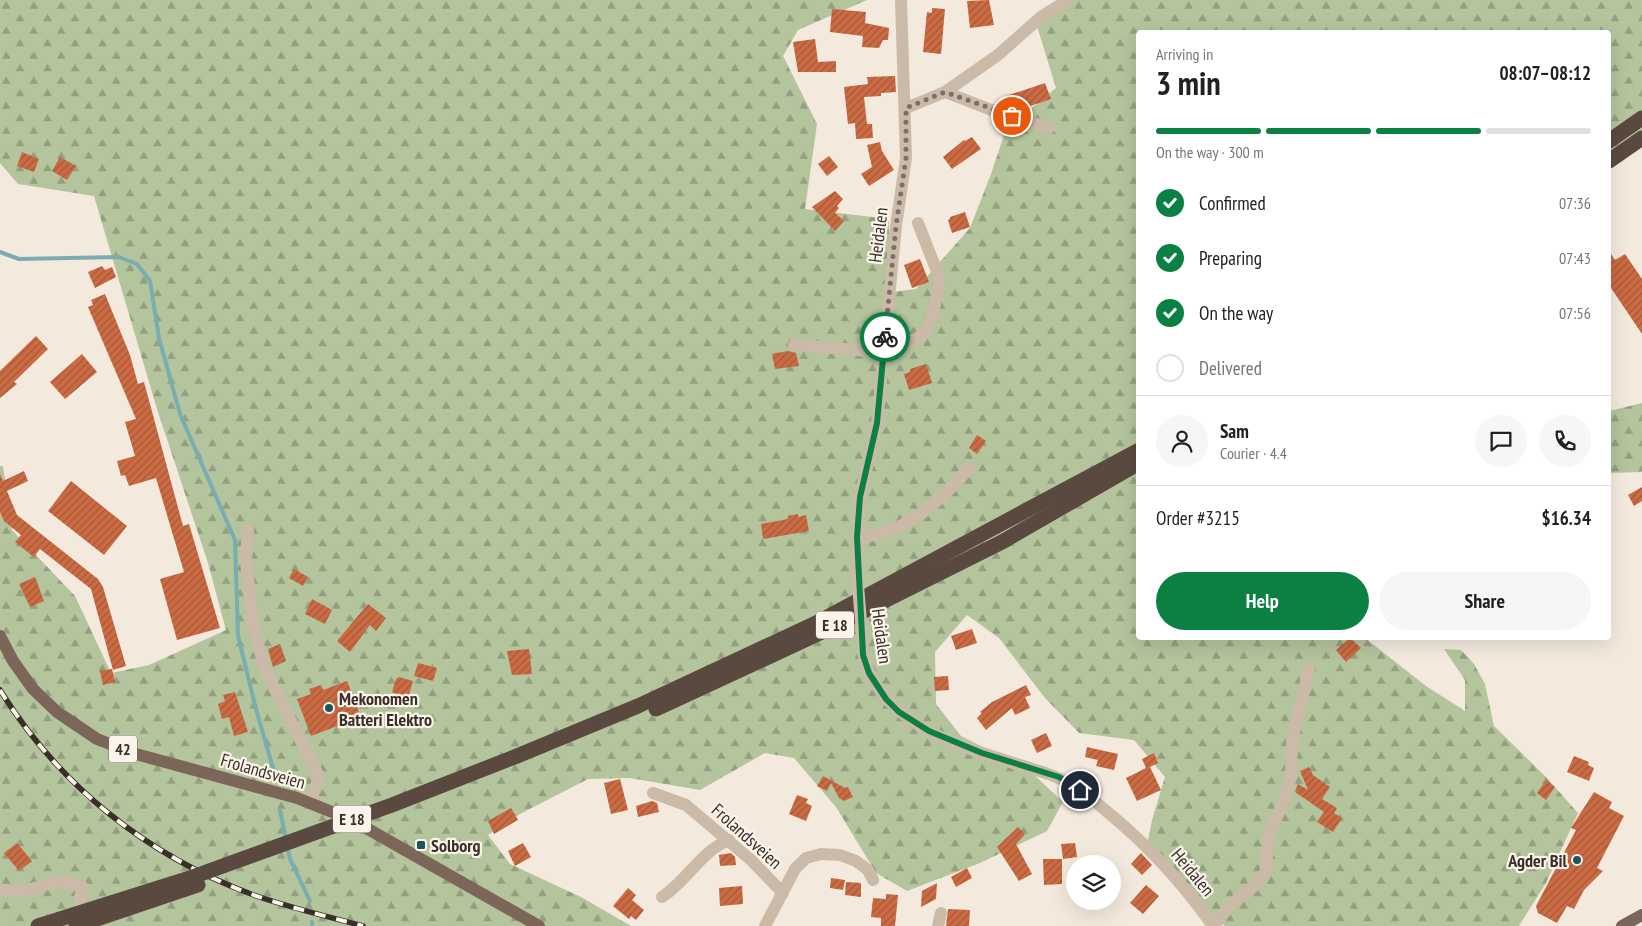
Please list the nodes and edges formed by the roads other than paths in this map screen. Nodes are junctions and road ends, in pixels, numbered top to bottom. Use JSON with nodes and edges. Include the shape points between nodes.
{"nodes":[{"id":1,"x":902,"y":0,"type":"edge"},
{"id":2,"x":1068,"y":0,"type":"edge"},
{"id":3,"x":945,"y":92,"type":"junction"},
{"id":4,"x":906,"y":108,"type":"junction"},
{"id":5,"x":1642,"y":118,"type":"edge"},
{"id":6,"x":1049,"y":128,"type":"dead end"},
{"id":7,"x":1642,"y":138,"type":"edge"},
{"id":8,"x":1611,"y":139,"type":"edge"},
{"id":9,"x":1611,"y":160,"type":"edge"},
{"id":10,"x":918,"y":223,"type":"dead end"},
{"id":11,"x":794,"y":345,"type":"dead end"},
{"id":12,"x":884,"y":352,"type":"junction"},
{"id":13,"x":1136,"y":452,"type":"edge"},
{"id":14,"x":1136,"y":465,"type":"edge"},
{"id":15,"x":969,"y":468,"type":"dead end"},
{"id":16,"x":248,"y":530,"type":"dead end"},
{"id":17,"x":857,"y":537,"type":"junction"},
{"id":18,"x":0,"y":636,"type":"edge"},
{"id":19,"x":1309,"y":669,"type":"dead end"},
{"id":20,"x":519,"y":761,"type":"junction"},
{"id":21,"x":653,"y":793,"type":"dead end"},
{"id":22,"x":310,"y":803,"type":"junction"},
{"id":23,"x":729,"y":840,"type":"junction"},
{"id":24,"x":873,"y":880,"type":"dead end"},
{"id":25,"x":193,"y":882,"type":"junction"},
{"id":26,"x":0,"y":890,"type":"edge"},
{"id":27,"x":783,"y":893,"type":"junction"},
{"id":28,"x":662,"y":897,"type":"dead end"},
{"id":29,"x":80,"y":900,"type":"dead end"},
{"id":30,"x":942,"y":913,"type":"dead end"},
{"id":31,"x":1642,"y":915,"type":"edge"},
{"id":32,"x":38,"y":926,"type":"edge"},
{"id":33,"x":76,"y":926,"type":"edge"},
{"id":34,"x":538,"y":926,"type":"edge"},
{"id":35,"x":765,"y":926,"type":"edge"},
{"id":36,"x":938,"y":926,"type":"edge"},
{"id":37,"x":1213,"y":926,"type":"edge"},
{"id":38,"x":1622,"y":926,"type":"edge"}],
"edges":[{"from":1,"to":4,"type":"street","name":"Heidalen"},
{"from":2,"to":3,"type":"street","via":[[1042,16],[998,55]]},
{"from":3,"to":4,"type":"street"},
{"from":3,"to":6,"type":"street"},
{"from":4,"to":12,"type":"street","name":"Heidalen","via":[[906,158]]},
{"from":5,"to":8,"type":"highway"},
{"from":7,"to":9,"type":"highway"},
{"from":10,"to":12,"type":"street","via":[[938,274],[939,286],[932,317],[920,338]]},
{"from":11,"to":12,"type":"street"},
{"from":12,"to":17,"type":"street","name":"Heidalen","via":[[877,423],[860,497]]},
{"from":13,"to":20,"type":"highway","number":"E 18","via":[[816,623]]},
{"from":14,"to":20,"type":"highway","number":"E 18","via":[[1002,542],[820,633],[640,716]]},
{"from":15,"to":17,"type":"street","via":[[932,505],[900,527]]},
{"from":16,"to":22,"type":"street","via":[[246,560],[253,624],[264,667],[319,777]]},
{"from":17,"to":37,"type":"street","name":"Heidalen","bridge":true,"via":[[863,655],[869,673],[886,699],[899,712],[942,738],[1059,777],[1080,790],[1130,829],[1154,853]]},
{"from":18,"to":22,"type":"main road","name":"Frolandsveien","number":"42","via":[[33,689],[57,712],[97,739],[136,754]]},
{"from":19,"to":37,"type":"street","via":[[1292,741],[1291,776],[1269,834],[1266,871],[1260,882],[1230,905]]},
{"from":20,"to":25,"type":"highway","number":"E 18","via":[[402,811]]},
{"from":21,"to":23,"type":"street","name":"Frolandsveien","via":[[686,805]]},
{"from":22,"to":34,"type":"main road","name":"Frolandsveien","number":"42","via":[[352,820]]},
{"from":23,"to":27,"type":"street","name":"Frolandsveien"},
{"from":23,"to":28,"type":"street","via":[[716,847]]},
{"from":24,"to":27,"type":"street","via":[[868,870],[856,861],[840,855],[821,854],[800,863]]},
{"from":25,"to":32,"type":"highway","number":"E 18"},
{"from":25,"to":33,"type":"highway","number":"E 18"},
{"from":26,"to":29,"type":"street","via":[[23,890],[62,881],[82,887]]},
{"from":27,"to":35,"type":"street","name":"Frolandsveien"},
{"from":30,"to":36,"type":"street"},
{"from":31,"to":38,"type":"main road"}]}
